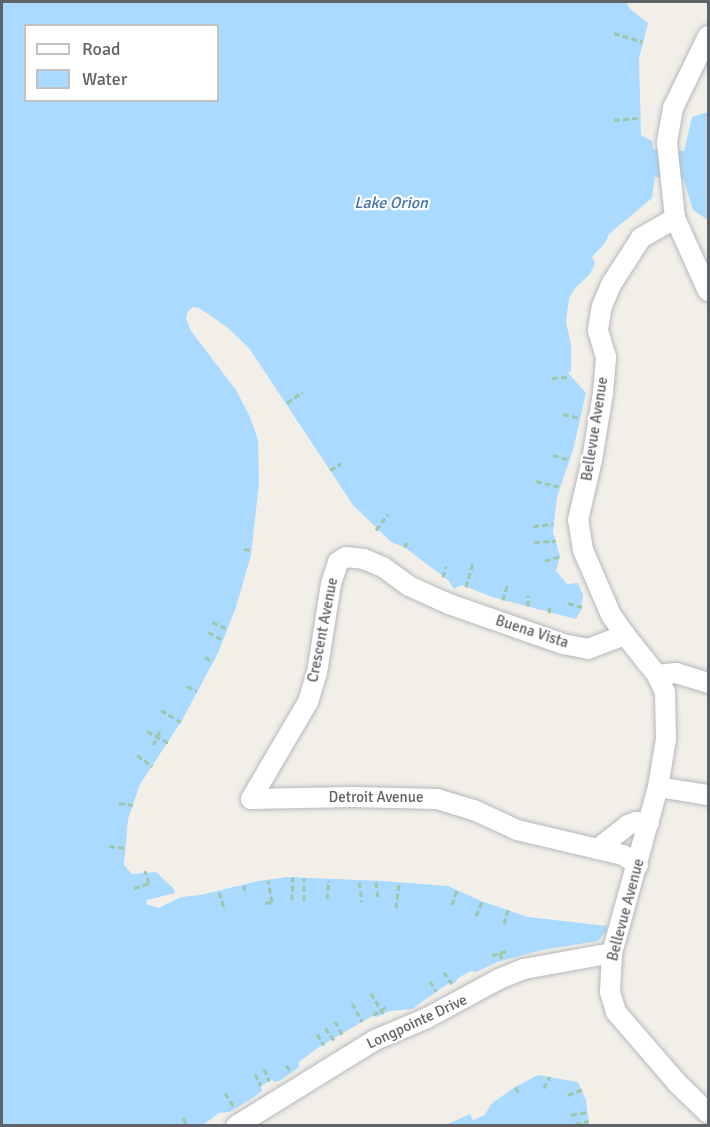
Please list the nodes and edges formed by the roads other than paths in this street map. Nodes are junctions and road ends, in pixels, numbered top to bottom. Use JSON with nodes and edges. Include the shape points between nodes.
{"nodes":[{"id":1,"x":708,"y":36,"type":"edge"},
{"id":2,"x":673,"y":209,"type":"junction"},
{"id":3,"x":708,"y":291,"type":"edge"},
{"id":4,"x":346,"y":557,"type":"joint"},
{"id":5,"x":625,"y":635,"type":"junction"},
{"id":6,"x":657,"y":675,"type":"junction"},
{"id":7,"x":708,"y":682,"type":"edge"},
{"id":8,"x":658,"y":787,"type":"junction"},
{"id":9,"x":708,"y":795,"type":"edge"},
{"id":10,"x":251,"y":799,"type":"joint"},
{"id":11,"x":649,"y":823,"type":"junction"},
{"id":12,"x":600,"y":847,"type":"junction"},
{"id":13,"x":638,"y":865,"type":"junction"},
{"id":14,"x":612,"y":953,"type":"junction"},
{"id":15,"x":708,"y":1113,"type":"edge"},
{"id":16,"x":235,"y":1117,"type":"edge"},
{"id":17,"x":708,"y":1122,"type":"edge"},
{"id":18,"x":705,"y":1125,"type":"edge"}],
"edges":[{"from":1,"to":2,"type":"street","via":[[673,108],[667,143]]},
{"from":2,"to":3,"type":"street"},
{"from":2,"to":5,"type":"street","name":"Bellevue Avenue","via":[[641,238],[612,284],[602,306],[598,330],[606,357],[603,393],[578,520],[583,550]]},
{"from":4,"to":5,"type":"street","name":"Buena Vista","via":[[383,567],[409,586],[449,604],[563,644],[588,649]]},
{"from":4,"to":10,"type":"street","name":"Crescent Avenue","via":[[339,562],[331,584],[317,674],[308,702]]},
{"from":5,"to":6,"type":"street"},
{"from":6,"to":7,"type":"street","via":[[676,673]]},
{"from":6,"to":8,"type":"street","name":"Bellevue Avenue","via":[[665,692],[667,712]]},
{"from":8,"to":9,"type":"street"},
{"from":8,"to":11,"type":"street","name":"Bellevue Avenue"},
{"from":10,"to":12,"type":"street","name":"Detroit Avenue","via":[[437,799],[517,830]]},
{"from":11,"to":12,"type":"street","via":[[628,825]]},
{"from":11,"to":13,"type":"street","name":"Bellevue Avenue"},
{"from":12,"to":13,"type":"street","name":"Detroit Avenue"},
{"from":13,"to":14,"type":"street","name":"Bellevue Avenue"},
{"from":14,"to":15,"type":"street","name":"Bellevue Avenue","via":[[610,992],[616,1012]]},
{"from":14,"to":16,"type":"street","name":"Longpointe Drive","via":[[524,969],[499,979],[427,1018],[375,1040]]},
{"from":17,"to":18,"type":"street"}]}
